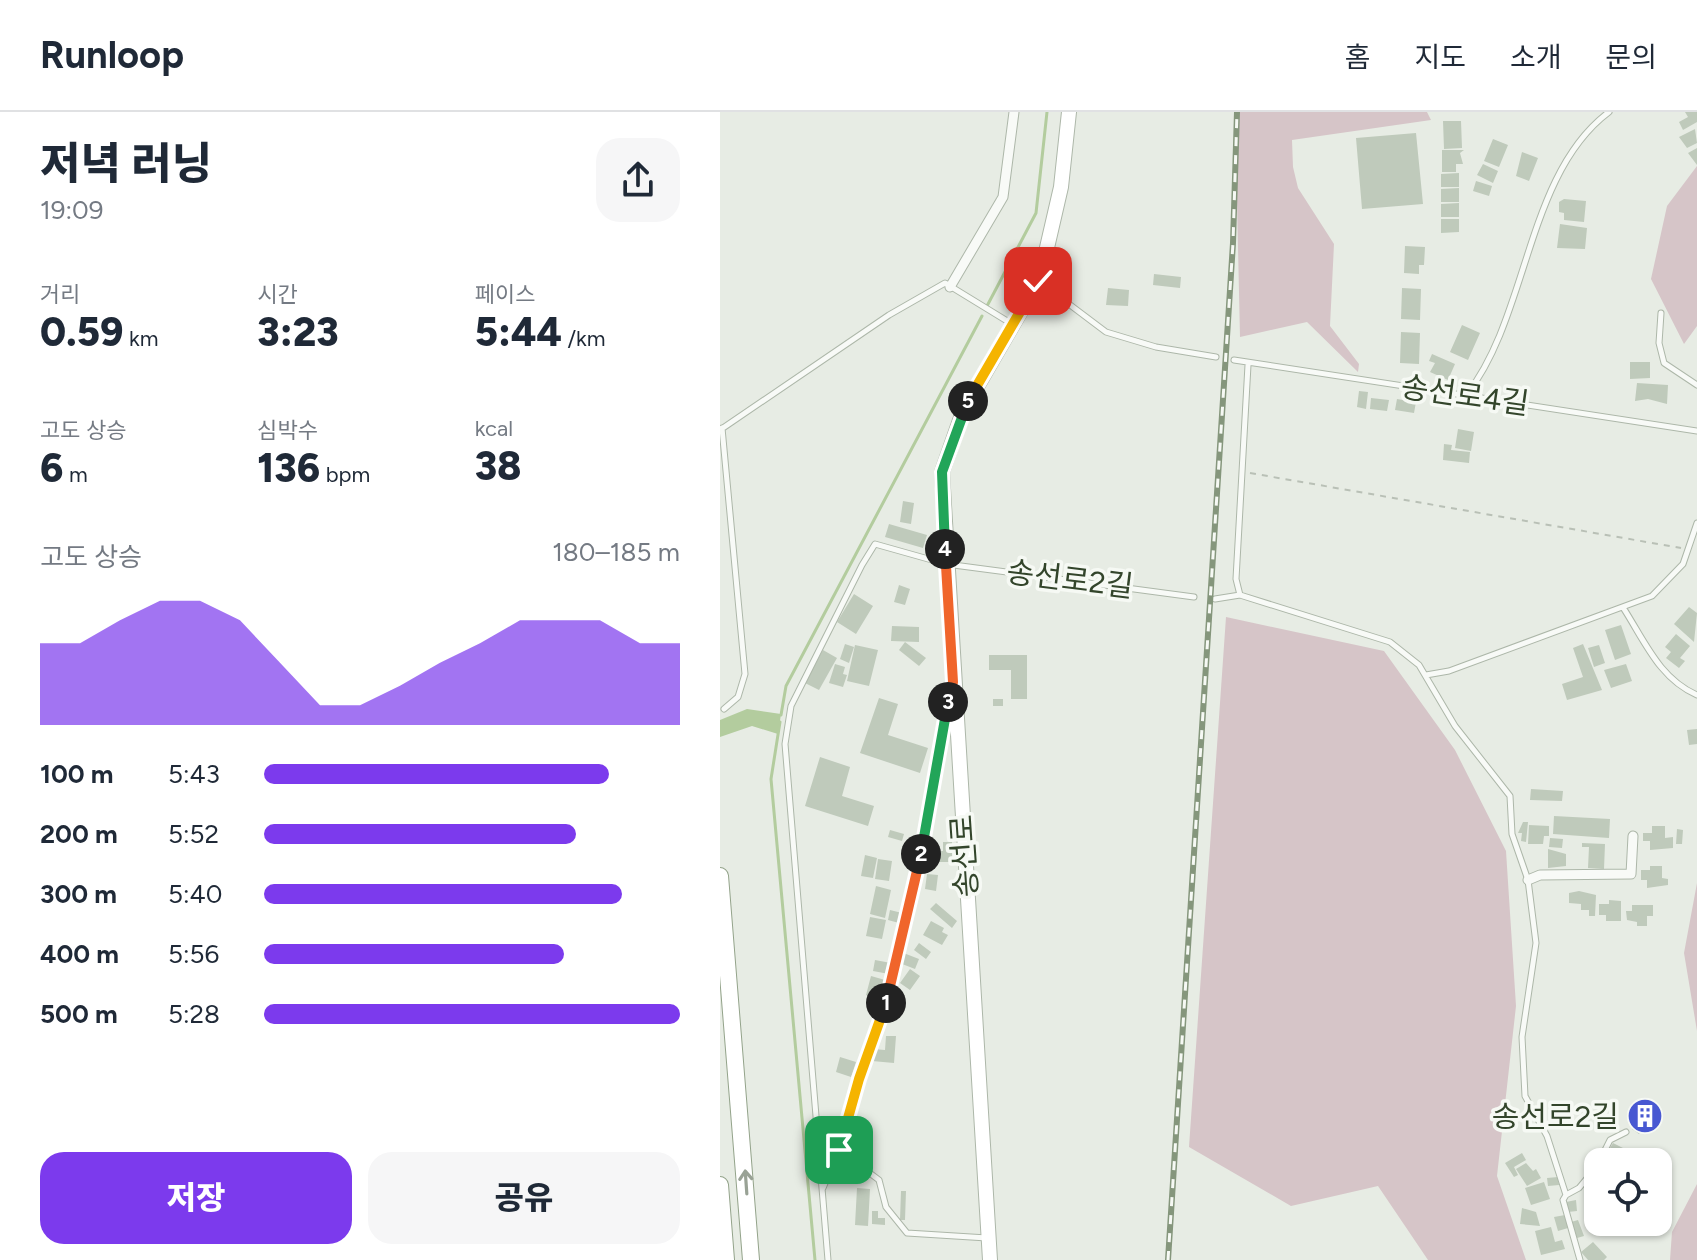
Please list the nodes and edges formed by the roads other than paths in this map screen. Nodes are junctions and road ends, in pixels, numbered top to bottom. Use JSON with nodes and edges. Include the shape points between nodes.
{"nodes":[{"id":1,"x":1014,"y":112,"type":"edge"},
{"id":2,"x":1069,"y":112,"type":"edge"},
{"id":3,"x":1609,"y":112,"type":"edge"},
{"id":4,"x":1038,"y":281,"type":"junction"},
{"id":5,"x":950,"y":287,"type":"junction"},
{"id":6,"x":1661,"y":313,"type":"dead end"},
{"id":7,"x":1013,"y":324,"type":"junction"},
{"id":8,"x":1216,"y":357,"type":"dead end"},
{"id":9,"x":1234,"y":360,"type":"dead end"},
{"id":10,"x":1248,"y":365,"type":"junction"},
{"id":11,"x":1697,"y":385,"type":"edge"},
{"id":12,"x":1467,"y":394,"type":"junction"},
{"id":13,"x":721,"y":429,"type":"edge"},
{"id":14,"x":1697,"y":431,"type":"edge"},
{"id":15,"x":1697,"y":523,"type":"edge"},
{"id":16,"x":946,"y":564,"type":"junction"},
{"id":17,"x":1240,"y":595,"type":"junction"},
{"id":18,"x":1194,"y":597,"type":"dead end"},
{"id":19,"x":1215,"y":599,"type":"dead end"},
{"id":20,"x":1624,"y":609,"type":"junction"},
{"id":21,"x":1426,"y":675,"type":"junction"},
{"id":22,"x":953,"y":682,"type":"junction"},
{"id":23,"x":1697,"y":695,"type":"edge"},
{"id":24,"x":724,"y":709,"type":"dead end"},
{"id":25,"x":1633,"y":836,"type":"dead end"},
{"id":26,"x":720,"y":876,"type":"edge"},
{"id":27,"x":1528,"y":880,"type":"junction"},
{"id":28,"x":1626,"y":1132,"type":"dead end"},
{"id":29,"x":1606,"y":1148,"type":"edge"},
{"id":30,"x":839,"y":1150,"type":"junction"},
{"id":31,"x":1584,"y":1182,"type":"edge"},
{"id":32,"x":720,"y":1185,"type":"edge"},
{"id":33,"x":822,"y":1189,"type":"junction"},
{"id":34,"x":1566,"y":1195,"type":"junction"},
{"id":35,"x":988,"y":1238,"type":"junction"},
{"id":36,"x":726,"y":1260,"type":"edge"},
{"id":37,"x":751,"y":1260,"type":"edge"},
{"id":38,"x":828,"y":1260,"type":"edge"},
{"id":39,"x":990,"y":1260,"type":"edge"},
{"id":40,"x":1580,"y":1260,"type":"edge"}],
"edges":[{"from":1,"to":5,"type":"street","via":[[1003,197]]},
{"from":2,"to":4,"type":"street","name":"송선로","via":[[1061,187]]},
{"from":3,"to":12,"type":"lane","via":[[1572,153],[1481,377]]},
{"from":4,"to":7,"type":"street","name":"송선로"},
{"from":4,"to":8,"type":"lane","via":[[1106,332]]},
{"from":5,"to":7,"type":"lane"},
{"from":5,"to":13,"type":"lane","via":[[945,283],[889,315]]},
{"from":6,"to":11,"type":"lane","via":[[1664,363]]},
{"from":7,"to":16,"type":"street","name":"송선로","via":[[964,409],[942,472]]},
{"from":9,"to":10,"type":"lane","name":"송선로4길"},
{"from":10,"to":12,"type":"lane","name":"송선로4길"},
{"from":10,"to":17,"type":"lane","via":[[1236,579]]},
{"from":12,"to":14,"type":"lane","name":"송선로4길"},
{"from":13,"to":24,"type":"lane","via":[[745,674],[738,697]]},
{"from":15,"to":20,"type":"lane","via":[[1683,564],[1652,596]]},
{"from":16,"to":18,"type":"lane","name":"송선로2길"},
{"from":16,"to":22,"type":"street","name":"송선로"},
{"from":16,"to":33,"type":"lane","name":"송선로2길","via":[[875,544],[791,706],[785,744]]},
{"from":17,"to":19,"type":"lane"},
{"from":17,"to":21,"type":"lane","via":[[1390,642]]},
{"from":20,"to":21,"type":"lane"},
{"from":20,"to":23,"type":"lane","via":[[1661,669]]},
{"from":21,"to":27,"type":"lane","via":[[1455,726],[1510,796],[1512,834]]},
{"from":22,"to":30,"type":"lane","via":[[924,841],[886,1002]]},
{"from":22,"to":35,"type":"street","name":"송선로"},
{"from":25,"to":27,"type":"street","via":[[1631,874],[1540,875]]},
{"from":37,"to":26,"type":"highway","one_way":true},
{"from":27,"to":34,"type":"lane","via":[[1536,943],[1522,1037],[1525,1096],[1547,1136]]},
{"from":28,"to":29,"type":"lane"},
{"from":30,"to":33,"type":"lane"},
{"from":30,"to":35,"type":"lane","via":[[879,1180],[886,1207],[907,1233]]},
{"from":31,"to":34,"type":"lane"},
{"from":32,"to":36,"type":"highway"},
{"from":33,"to":38,"type":"lane"},
{"from":34,"to":40,"type":"lane"},
{"from":35,"to":39,"type":"street","name":"송선로"}]}
